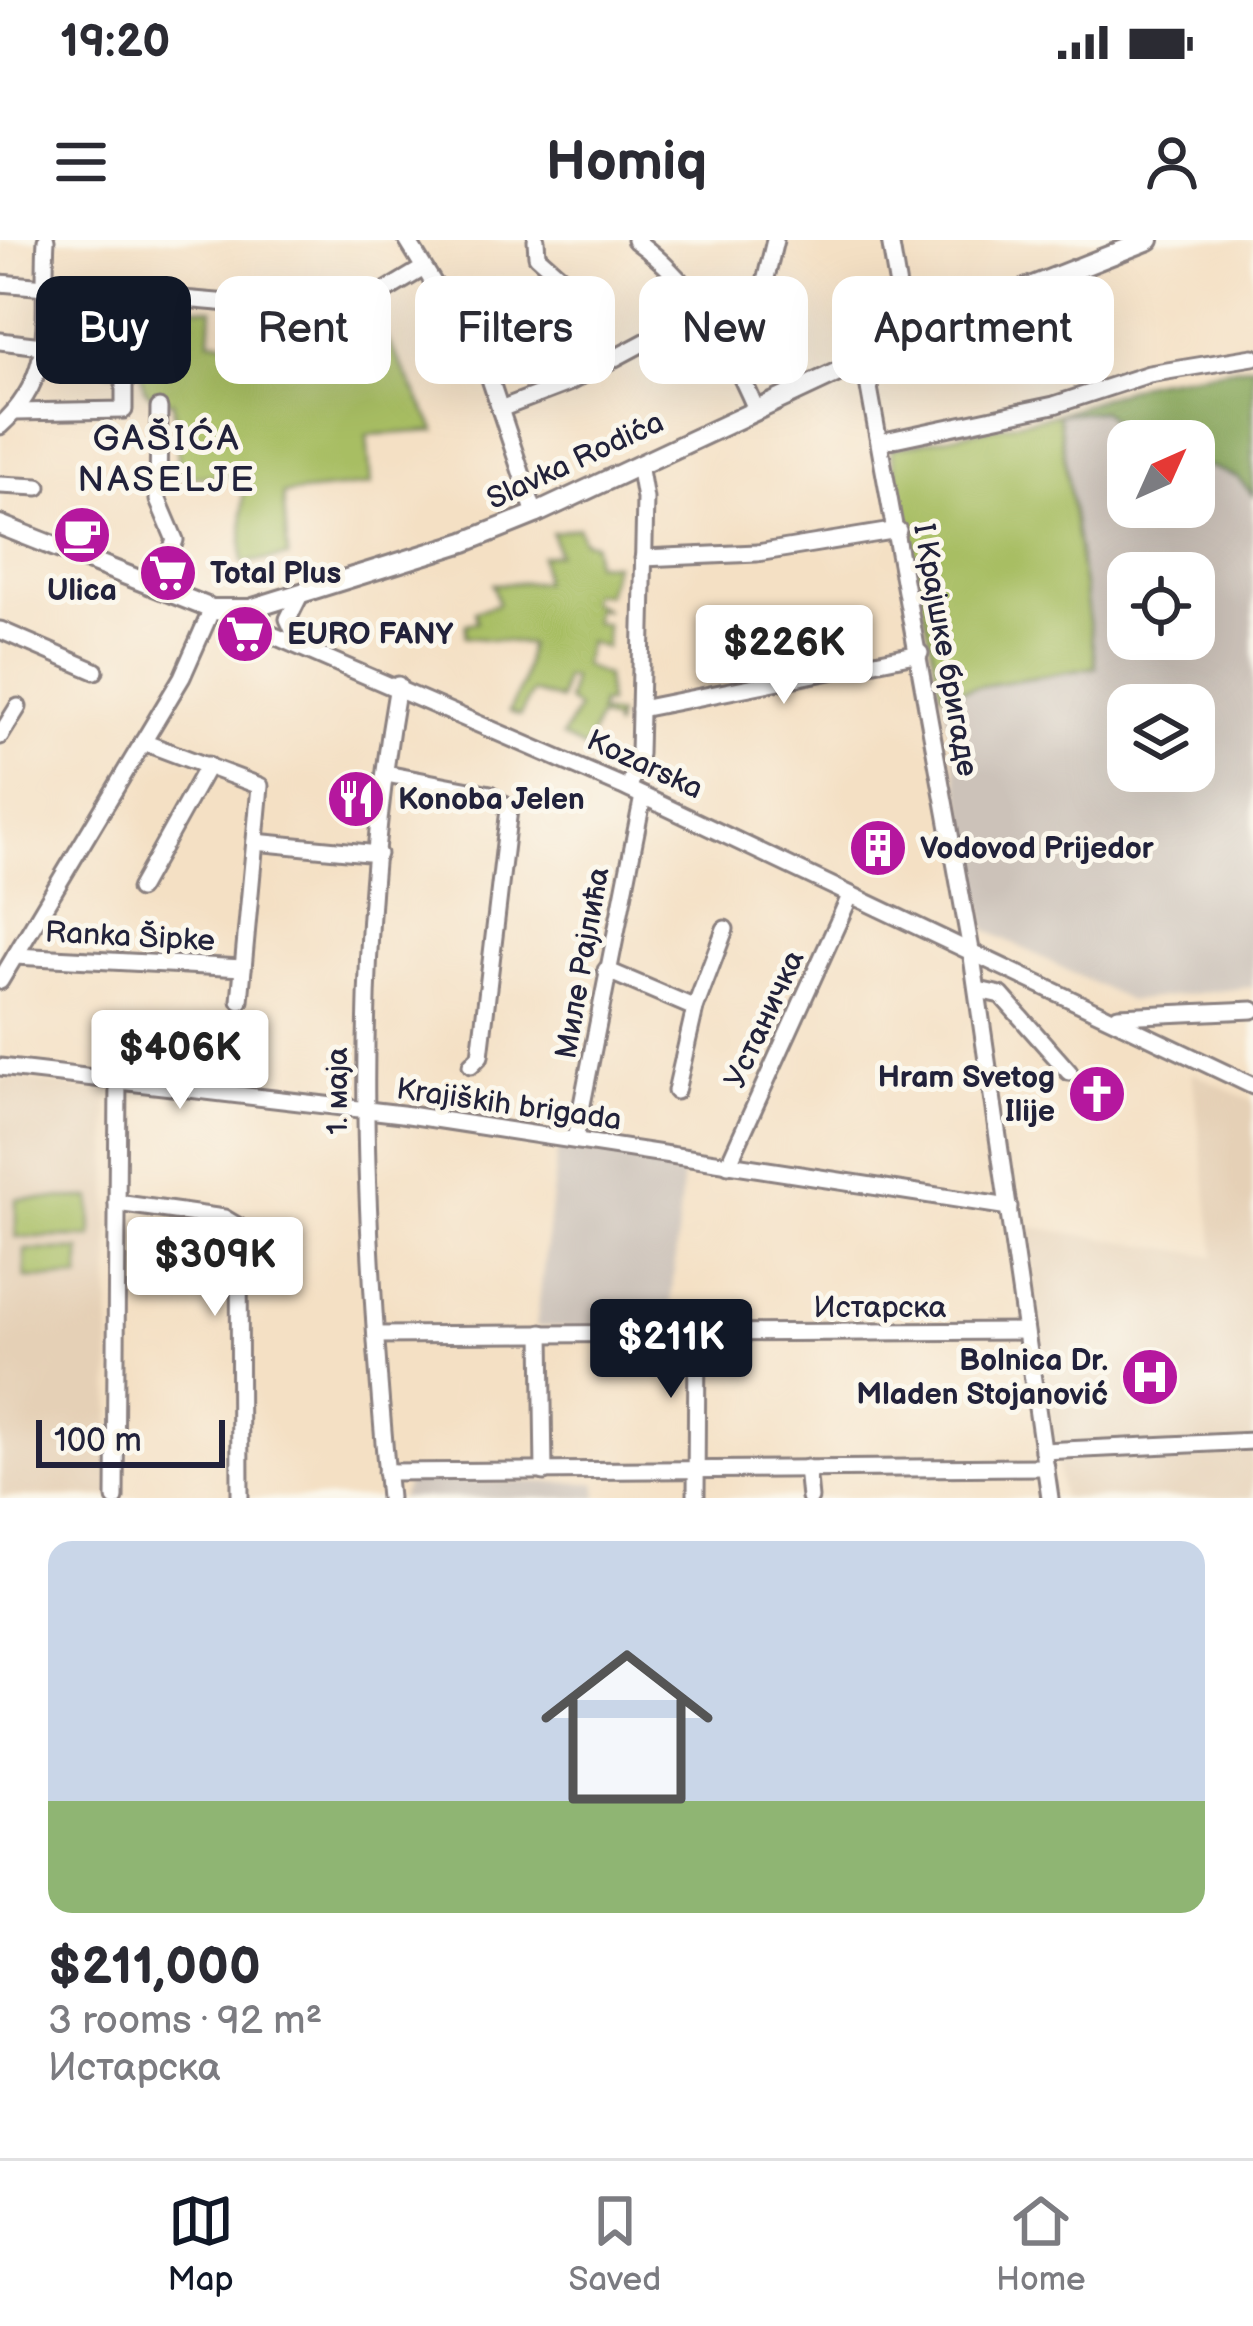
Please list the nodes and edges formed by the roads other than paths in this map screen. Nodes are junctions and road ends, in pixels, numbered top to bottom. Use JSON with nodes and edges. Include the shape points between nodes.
{"nodes":[{"id":1,"x":46,"y":240,"type":"edge"},
{"id":2,"x":407,"y":240,"type":"edge"},
{"id":3,"x":536,"y":240,"type":"edge"},
{"id":4,"x":635,"y":240,"type":"edge"},
{"id":5,"x":776,"y":240,"type":"edge"},
{"id":6,"x":890,"y":240,"type":"edge"},
{"id":7,"x":1149,"y":240,"type":"edge"},
{"id":8,"x":422,"y":269,"type":"junction"},
{"id":9,"x":44,"y":276,"type":"edge"},
{"id":10,"x":560,"y":276,"type":"edge"},
{"id":11,"x":678,"y":276,"type":"edge"},
{"id":12,"x":767,"y":276,"type":"edge"},
{"id":13,"x":896,"y":276,"type":"edge"},
{"id":14,"x":1062,"y":276,"type":"edge"},
{"id":15,"x":0,"y":284,"type":"edge"},
{"id":16,"x":36,"y":287,"type":"edge"},
{"id":17,"x":191,"y":300,"type":"edge"},
{"id":18,"x":0,"y":341,"type":"edge"},
{"id":19,"x":36,"y":345,"type":"edge"},
{"id":20,"x":1253,"y":357,"type":"edge"},
{"id":21,"x":832,"y":375,"type":"edge"},
{"id":22,"x":36,"y":383,"type":"edge"},
{"id":23,"x":124,"y":384,"type":"edge"},
{"id":24,"x":560,"y":384,"type":"edge"},
{"id":25,"x":744,"y":384,"type":"edge"},
{"id":26,"x":869,"y":384,"type":"edge"},
{"id":27,"x":159,"y":408,"type":"dead end"},
{"id":28,"x":500,"y":409,"type":"junction"},
{"id":29,"x":756,"y":410,"type":"junction"},
{"id":30,"x":16,"y":412,"type":"junction"},
{"id":31,"x":0,"y":426,"type":"edge"},
{"id":32,"x":880,"y":442,"type":"junction"},
{"id":33,"x":639,"y":464,"type":"junction"},
{"id":34,"x":0,"y":485,"type":"edge"},
{"id":35,"x":38,"y":487,"type":"dead end"},
{"id":36,"x":535,"y":514,"type":"junction"},
{"id":37,"x":0,"y":525,"type":"edge"},
{"id":38,"x":898,"y":530,"type":"junction"},
{"id":39,"x":644,"y":558,"type":"junction"},
{"id":40,"x":158,"y":588,"type":"junction"},
{"id":41,"x":300,"y":596,"type":"junction"},
{"id":42,"x":212,"y":609,"type":"junction"},
{"id":43,"x":0,"y":630,"type":"edge"},
{"id":44,"x":305,"y":646,"type":"junction"},
{"id":45,"x":920,"y":653,"type":"junction"},
{"id":46,"x":95,"y":670,"type":"dead end"},
{"id":47,"x":398,"y":685,"type":"junction"},
{"id":48,"x":18,"y":706,"type":"dead end"},
{"id":49,"x":640,"y":709,"type":"junction"},
{"id":50,"x":0,"y":736,"type":"edge"},
{"id":51,"x":143,"y":742,"type":"junction"},
{"id":52,"x":208,"y":765,"type":"junction"},
{"id":53,"x":386,"y":773,"type":"junction"},
{"id":54,"x":636,"y":792,"type":"junction"},
{"id":55,"x":255,"y":842,"type":"junction"},
{"id":56,"x":378,"y":854,"type":"junction"},
{"id":57,"x":139,"y":889,"type":"dead end"},
{"id":58,"x":850,"y":896,"type":"junction"},
{"id":59,"x":725,"y":929,"type":"dead end"},
{"id":60,"x":971,"y":950,"type":"junction"},
{"id":61,"x":5,"y":968,"type":"edge"},
{"id":62,"x":243,"y":968,"type":"junction"},
{"id":63,"x":606,"y":970,"type":"junction"},
{"id":64,"x":978,"y":990,"type":"junction"},
{"id":65,"x":240,"y":1000,"type":"dead end"},
{"id":66,"x":695,"y":1008,"type":"junction"},
{"id":67,"x":1253,"y":1010,"type":"edge"},
{"id":68,"x":1114,"y":1016,"type":"junction"},
{"id":69,"x":471,"y":1065,"type":"dead end"},
{"id":70,"x":0,"y":1067,"type":"edge"},
{"id":71,"x":1070,"y":1072,"type":"dead end"},
{"id":72,"x":118,"y":1077,"type":"junction"},
{"id":73,"x":1253,"y":1086,"type":"edge"},
{"id":74,"x":676,"y":1091,"type":"dead end"},
{"id":75,"x":362,"y":1110,"type":"junction"},
{"id":76,"x":574,"y":1140,"type":"junction"},
{"id":77,"x":728,"y":1165,"type":"junction"},
{"id":78,"x":117,"y":1203,"type":"junction"},
{"id":79,"x":1009,"y":1207,"type":"junction"},
{"id":80,"x":1025,"y":1331,"type":"junction"},
{"id":81,"x":542,"y":1333,"type":"junction"},
{"id":82,"x":697,"y":1333,"type":"junction"},
{"id":83,"x":376,"y":1335,"type":"junction"},
{"id":84,"x":1253,"y":1442,"type":"edge"},
{"id":85,"x":1044,"y":1459,"type":"junction"},
{"id":86,"x":807,"y":1468,"type":"junction"},
{"id":87,"x":696,"y":1469,"type":"junction"},
{"id":88,"x":386,"y":1472,"type":"junction"},
{"id":89,"x":544,"y":1472,"type":"junction"},
{"id":90,"x":116,"y":1498,"type":"edge"},
{"id":91,"x":240,"y":1498,"type":"edge"},
{"id":92,"x":388,"y":1498,"type":"edge"},
{"id":93,"x":696,"y":1498,"type":"edge"},
{"id":94,"x":811,"y":1498,"type":"edge"},
{"id":95,"x":1050,"y":1498,"type":"edge"}],
"edges":[{"from":1,"to":9,"type":"street"},
{"from":2,"to":8,"type":"street"},
{"from":3,"to":10,"type":"street","via":[[537,256]]},
{"from":4,"to":11,"type":"street"},
{"from":5,"to":12,"type":"street"},
{"from":6,"to":13,"type":"street"},
{"from":7,"to":14,"type":"main road","name":"Slavka Rodića"},
{"from":8,"to":17,"type":"street","via":[[333,312]]},
{"from":8,"to":28,"type":"street","via":[[476,350]]},
{"from":15,"to":16,"type":"street"},
{"from":18,"to":19,"type":"street"},
{"from":20,"to":32,"type":"street","via":[[1149,374],[1054,405]]},
{"from":21,"to":29,"type":"main road","name":"Slavka Rodića"},
{"from":22,"to":30,"type":"street"},
{"from":23,"to":30,"type":"street","via":[[124,410]]},
{"from":24,"to":28,"type":"street"},
{"from":25,"to":29,"type":"street"},
{"from":26,"to":32,"type":"street","name":"I Крајшке бригаде"},
{"from":27,"to":40,"type":"street","via":[[158,500],[176,540]]},
{"from":28,"to":36,"type":"street"},
{"from":29,"to":33,"type":"main road","name":"Slavka Rodića"},
{"from":30,"to":31,"type":"street"},
{"from":32,"to":38,"type":"street","name":"I Крајшке бригаде"},
{"from":33,"to":36,"type":"main road","name":"Slavka Rodića"},
{"from":33,"to":39,"type":"street","name":"Миле Рајлића"},
{"from":34,"to":35,"type":"street"},
{"from":36,"to":41,"type":"main road","name":"Slavka Rodića"},
{"from":37,"to":40,"type":"main road","name":"Kozarska"},
{"from":38,"to":39,"type":"street","via":[[757,553]]},
{"from":38,"to":45,"type":"street","name":"I Крајшке бригаде"},
{"from":39,"to":49,"type":"street","name":"Миле Рајлића"},
{"from":40,"to":42,"type":"main road","name":"Kozarska"},
{"from":41,"to":42,"type":"main road","name":"Slavka Rodića","via":[[250,610]]},
{"from":41,"to":44,"type":"street","via":[[289,626]]},
{"from":42,"to":44,"type":"street","name":"Kozarska"},
{"from":42,"to":51,"type":"street"},
{"from":43,"to":46,"type":"street"},
{"from":44,"to":47,"type":"street","name":"Kozarska"},
{"from":45,"to":49,"type":"street"},
{"from":45,"to":60,"type":"street","name":"I Крајшке бригаде"},
{"from":47,"to":53,"type":"street","name":"1. маја"},
{"from":47,"to":54,"type":"street","name":"Kozarska"},
{"from":48,"to":50,"type":"street"},
{"from":49,"to":54,"type":"street","name":"Миле Рајлића"},
{"from":51,"to":52,"type":"street"},
{"from":51,"to":61,"type":"street"},
{"from":52,"to":55,"type":"street","via":[[260,786]]},
{"from":52,"to":57,"type":"street"},
{"from":53,"to":56,"type":"street","name":"1. маја"},
{"from":53,"to":69,"type":"street","via":[[491,794],[509,809],[480,1056]]},
{"from":54,"to":58,"type":"street","name":"Kozarska"},
{"from":54,"to":63,"type":"street","name":"Миле Рајлића"},
{"from":55,"to":56,"type":"street"},
{"from":55,"to":62,"type":"street"},
{"from":56,"to":75,"type":"street","name":"1. маја"},
{"from":58,"to":60,"type":"street","name":"Kozarska"},
{"from":58,"to":77,"type":"street","name":"Устаничка"},
{"from":59,"to":66,"type":"street"},
{"from":60,"to":64,"type":"street","name":"I Крајшке бригаде"},
{"from":60,"to":68,"type":"street","name":"Kozarska"},
{"from":61,"to":62,"type":"street","name":"Ranka Šipke"},
{"from":62,"to":65,"type":"street"},
{"from":63,"to":66,"type":"street"},
{"from":63,"to":76,"type":"street","name":"Миле Рајлића"},
{"from":64,"to":71,"type":"street","via":[[1001,995]]},
{"from":64,"to":79,"type":"street","name":"I Крајшке бригаде"},
{"from":66,"to":74,"type":"street"},
{"from":67,"to":68,"type":"street"},
{"from":68,"to":73,"type":"street","name":"Kozarska"},
{"from":70,"to":72,"type":"street","name":"Krajiških brigada"},
{"from":72,"to":75,"type":"street","name":"Krajiških brigada"},
{"from":72,"to":78,"type":"street"},
{"from":75,"to":76,"type":"street","name":"Krajiških brigada"},
{"from":75,"to":83,"type":"street","name":"1. маја"},
{"from":76,"to":77,"type":"street","name":"Krajiških brigada"},
{"from":77,"to":79,"type":"street","name":"Krajiških brigada"},
{"from":78,"to":90,"type":"street"},
{"from":78,"to":91,"type":"street","via":[[239,1227]]},
{"from":79,"to":80,"type":"street","name":"I Крајшке бригаде"},
{"from":80,"to":82,"type":"street","name":"Истарска"},
{"from":80,"to":85,"type":"street","name":"I Крајшке бригаде"},
{"from":81,"to":82,"type":"street","name":"Истарска"},
{"from":81,"to":83,"type":"street","name":"Истарска"},
{"from":81,"to":89,"type":"street"},
{"from":82,"to":87,"type":"street"},
{"from":83,"to":88,"type":"street","name":"1. маја"},
{"from":84,"to":85,"type":"street"},
{"from":85,"to":86,"type":"street"},
{"from":85,"to":95,"type":"street","name":"I Крајшке бригаде"},
{"from":86,"to":87,"type":"street"},
{"from":86,"to":94,"type":"street"},
{"from":87,"to":89,"type":"street"},
{"from":87,"to":93,"type":"street"},
{"from":88,"to":89,"type":"street"},
{"from":88,"to":92,"type":"street","name":"1. маја"}]}
